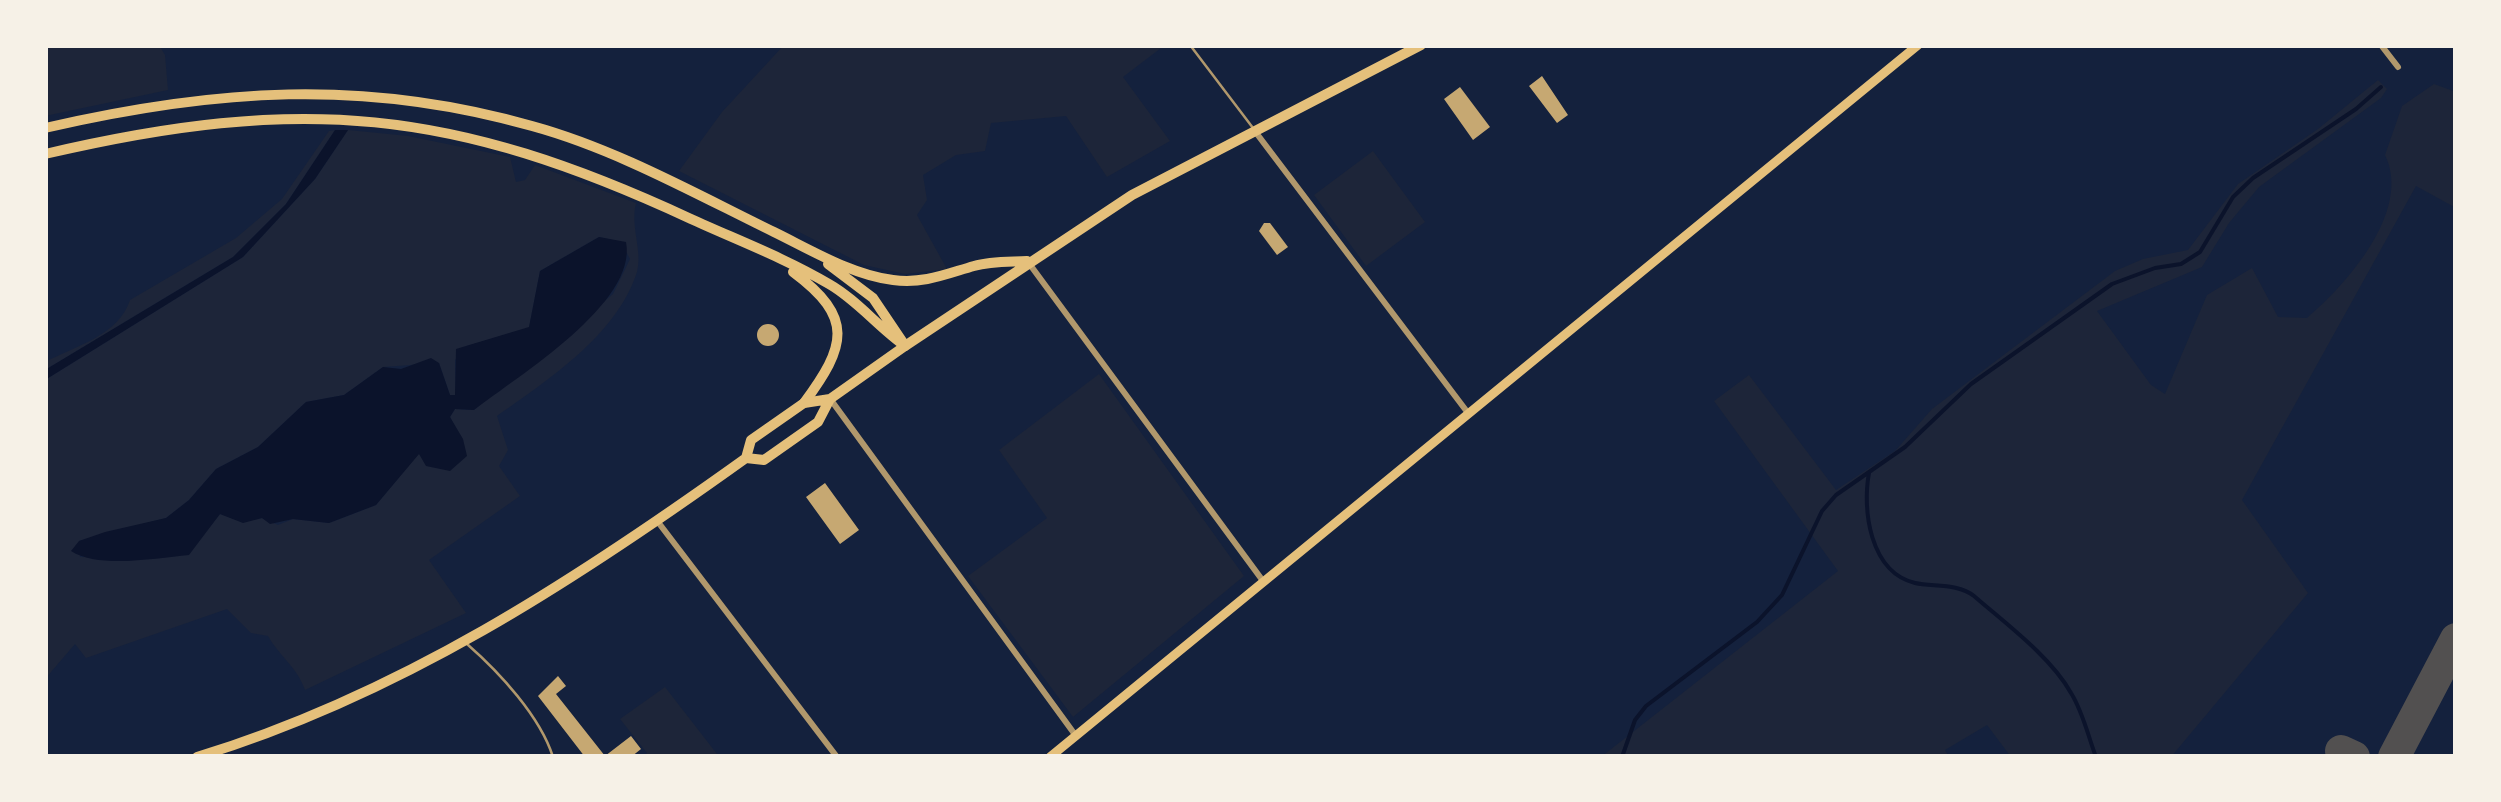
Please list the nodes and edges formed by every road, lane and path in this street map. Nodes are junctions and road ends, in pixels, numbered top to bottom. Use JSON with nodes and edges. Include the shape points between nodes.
{"nodes":[{"id":1,"x":1190,"y":45,"type":"edge"},
{"id":2,"x":1420,"y":45,"type":"edge"},
{"id":3,"x":1918,"y":45,"type":"edge"},
{"id":4,"x":2381,"y":45,"type":"edge"},
{"id":5,"x":1905,"y":49,"type":"edge"},
{"id":6,"x":2398,"y":68,"type":"dead end"},
{"id":7,"x":45,"y":128,"type":"edge"},
{"id":8,"x":1254,"y":129,"type":"junction"},
{"id":9,"x":45,"y":154,"type":"edge"},
{"id":10,"x":788,"y":239,"type":"junction"},
{"id":11,"x":772,"y":256,"type":"junction"},
{"id":12,"x":1027,"y":261,"type":"junction"},
{"id":13,"x":904,"y":346,"type":"junction"},
{"id":14,"x":830,"y":398,"type":"junction"},
{"id":15,"x":804,"y":402,"type":"junction"},
{"id":16,"x":1468,"y":413,"type":"junction"},
{"id":17,"x":746,"y":458,"type":"junction"},
{"id":18,"x":658,"y":522,"type":"junction"},
{"id":19,"x":1263,"y":581,"type":"junction"},
{"id":20,"x":465,"y":642,"type":"junction"},
{"id":21,"x":1076,"y":736,"type":"junction"},
{"id":22,"x":198,"y":757,"type":"edge"},
{"id":23,"x":553,"y":757,"type":"edge"},
{"id":24,"x":837,"y":757,"type":"edge"},
{"id":25,"x":1050,"y":757,"type":"edge"}],
"edges":[{"from":1,"to":8,"type":"lane"},
{"from":2,"to":8,"type":"main road"},
{"from":3,"to":5,"type":"main road"},
{"from":4,"to":6,"type":"street"},
{"from":5,"to":16,"type":"main road"},
{"from":7,"to":10,"type":"main road","via":[[247,93],[402,99],[533,126]]},
{"from":8,"to":12,"type":"main road","via":[[1132,194]]},
{"from":8,"to":16,"type":"street"},
{"from":9,"to":11,"type":"main road","via":[[215,121],[320,116],[399,124],[524,150],[595,175]]},
{"from":10,"to":12,"type":"main road","via":[[891,280],[929,280],[978,264]]},
{"from":10,"to":13,"type":"main road","via":[[862,288]]},
{"from":11,"to":13,"type":"main road","via":[[829,284]]},
{"from":11,"to":15,"type":"main road","via":[[826,298],[838,322],[835,355]]},
{"from":12,"to":13,"type":"main road"},
{"from":12,"to":19,"type":"street"},
{"from":13,"to":14,"type":"main road"},
{"from":14,"to":15,"type":"main road"},
{"from":14,"to":17,"type":"main road","via":[[818,422],[764,460]]},
{"from":14,"to":21,"type":"street"},
{"from":15,"to":17,"type":"main road","via":[[751,440]]},
{"from":16,"to":19,"type":"main road"},
{"from":17,"to":18,"type":"main road"},
{"from":18,"to":20,"type":"main road"},
{"from":18,"to":24,"type":"street"},
{"from":19,"to":21,"type":"main road"},
{"from":20,"to":22,"type":"main road","via":[[336,705]]},
{"from":20,"to":23,"type":"lane","via":[[490,664]]},
{"from":21,"to":25,"type":"main road"}]}
